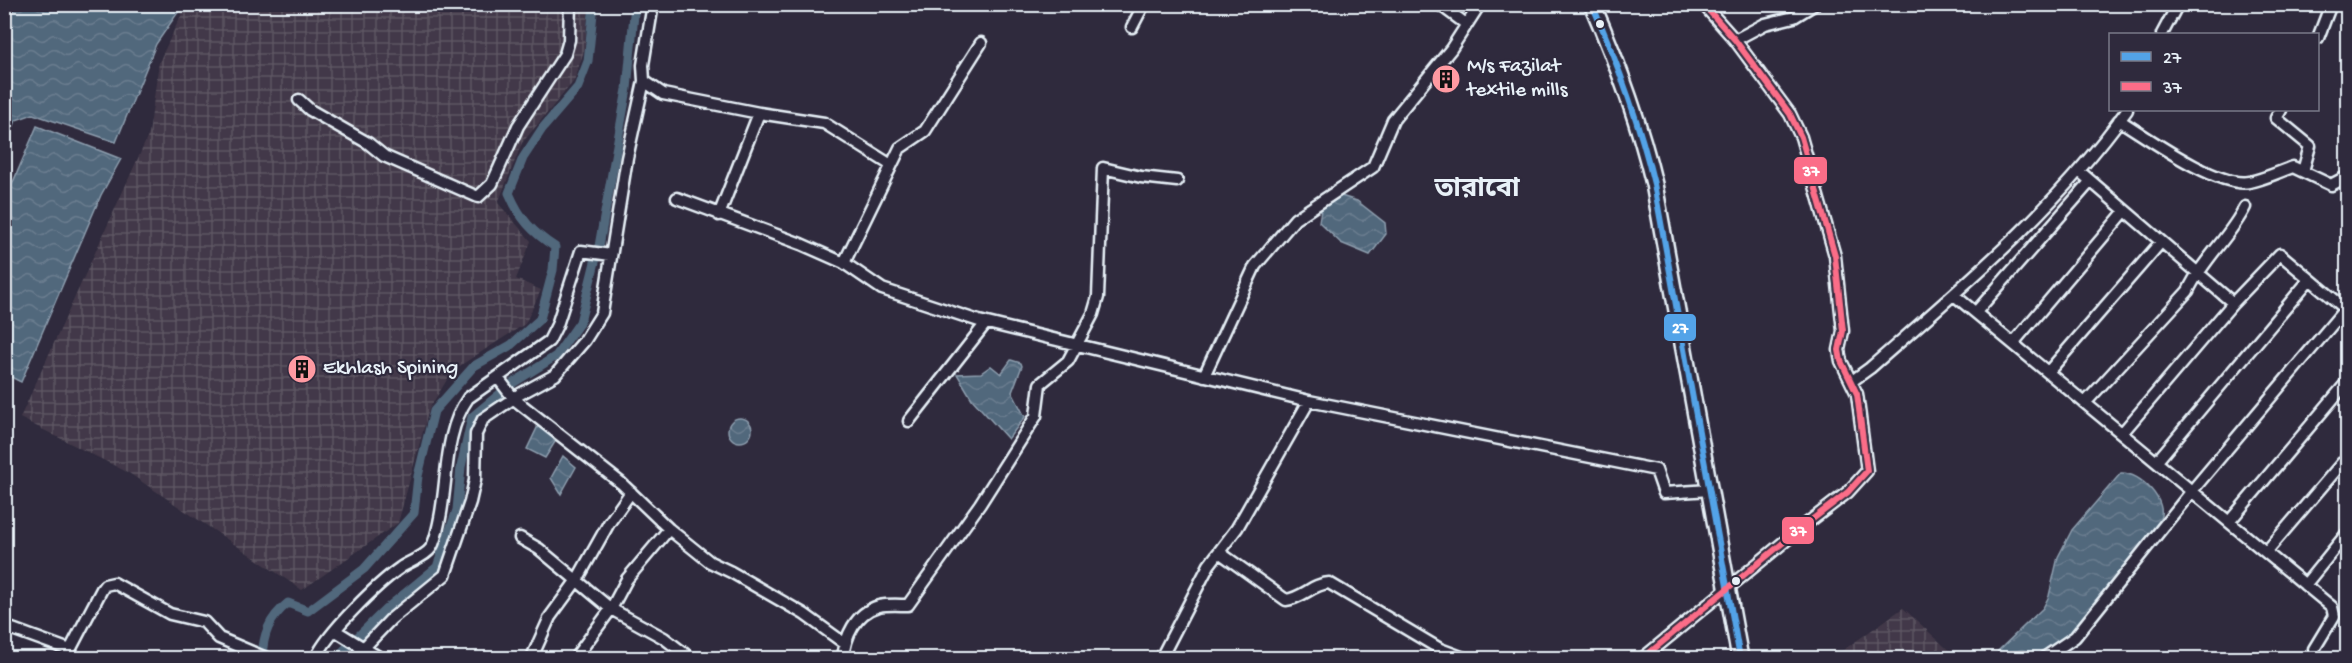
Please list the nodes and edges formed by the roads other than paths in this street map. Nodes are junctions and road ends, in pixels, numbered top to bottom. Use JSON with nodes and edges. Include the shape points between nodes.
{"nodes":[{"id":1,"x":570,"y":4,"type":"edge"},
{"id":2,"x":653,"y":4,"type":"edge"},
{"id":3,"x":1144,"y":4,"type":"edge"},
{"id":4,"x":1439,"y":4,"type":"edge"},
{"id":5,"x":1480,"y":4,"type":"edge"},
{"id":6,"x":1578,"y":4,"type":"edge"},
{"id":7,"x":1592,"y":4,"type":"edge"},
{"id":8,"x":1702,"y":4,"type":"edge"},
{"id":9,"x":1815,"y":4,"type":"edge"},
{"id":10,"x":2178,"y":4,"type":"edge"},
{"id":11,"x":2331,"y":4,"type":"edge"},
{"id":12,"x":1466,"y":24,"type":"junction"},
{"id":13,"x":1600,"y":24,"type":"junction"},
{"id":14,"x":1132,"y":27,"type":"dead end"},
{"id":15,"x":2163,"y":33,"type":"edge"},
{"id":16,"x":2319,"y":35,"type":"edge"},
{"id":17,"x":1735,"y":40,"type":"junction"},
{"id":18,"x":981,"y":44,"type":"dead end"},
{"id":19,"x":645,"y":81,"type":"junction"},
{"id":20,"x":299,"y":100,"type":"dead end"},
{"id":21,"x":2126,"y":111,"type":"edge"},
{"id":22,"x":2280,"y":111,"type":"edge"},
{"id":23,"x":759,"y":113,"type":"junction"},
{"id":24,"x":2119,"y":120,"type":"junction"},
{"id":25,"x":891,"y":165,"type":"junction"},
{"id":26,"x":2079,"y":171,"type":"junction"},
{"id":27,"x":2303,"y":171,"type":"junction"},
{"id":28,"x":2348,"y":176,"type":"edge"},
{"id":29,"x":1177,"y":182,"type":"dead end"},
{"id":30,"x":2090,"y":182,"type":"junction"},
{"id":31,"x":677,"y":198,"type":"dead end"},
{"id":32,"x":2245,"y":207,"type":"dead end"},
{"id":33,"x":2125,"y":211,"type":"junction"},
{"id":34,"x":718,"y":215,"type":"junction"},
{"id":35,"x":2161,"y":242,"type":"junction"},
{"id":36,"x":610,"y":255,"type":"junction"},
{"id":37,"x":844,"y":263,"type":"junction"},
{"id":38,"x":2197,"y":271,"type":"junction"},
{"id":39,"x":2309,"y":280,"type":"junction"},
{"id":40,"x":1954,"y":295,"type":"junction"},
{"id":41,"x":2233,"y":303,"type":"junction"},
{"id":42,"x":2346,"y":310,"type":"edge"},
{"id":43,"x":1976,"y":312,"type":"junction"},
{"id":44,"x":986,"y":323,"type":"junction"},
{"id":45,"x":2014,"y":342,"type":"junction"},
{"id":46,"x":1078,"y":343,"type":"junction"},
{"id":47,"x":2049,"y":371,"type":"junction"},
{"id":48,"x":1204,"y":376,"type":"junction"},
{"id":49,"x":498,"y":378,"type":"junction"},
{"id":50,"x":1852,"y":381,"type":"junction"},
{"id":51,"x":2348,"y":381,"type":"edge"},
{"id":52,"x":513,"y":398,"type":"junction"},
{"id":53,"x":1309,"y":401,"type":"junction"},
{"id":54,"x":2086,"y":402,"type":"junction"},
{"id":55,"x":909,"y":421,"type":"dead end"},
{"id":56,"x":2123,"y":432,"type":"junction"},
{"id":57,"x":2348,"y":456,"type":"edge"},
{"id":58,"x":2157,"y":461,"type":"junction"},
{"id":59,"x":1710,"y":490,"type":"junction"},
{"id":60,"x":631,"y":492,"type":"junction"},
{"id":61,"x":2191,"y":492,"type":"junction"},
{"id":62,"x":2229,"y":522,"type":"junction"},
{"id":63,"x":669,"y":529,"type":"junction"},
{"id":64,"x":2348,"y":532,"type":"edge"},
{"id":65,"x":520,"y":538,"type":"dead end"},
{"id":66,"x":1219,"y":552,"type":"junction"},
{"id":67,"x":2266,"y":552,"type":"junction"},
{"id":68,"x":577,"y":580,"type":"junction"},
{"id":69,"x":2305,"y":585,"type":"junction"},
{"id":70,"x":1729,"y":588,"type":"junction"},
{"id":71,"x":611,"y":609,"type":"junction"},
{"id":72,"x":4,"y":626,"type":"edge"},
{"id":73,"x":336,"y":631,"type":"junction"},
{"id":74,"x":844,"y":643,"type":"junction"},
{"id":75,"x":364,"y":648,"type":"junction"},
{"id":76,"x":533,"y":655,"type":"dead end"},
{"id":77,"x":267,"y":658,"type":"edge"},
{"id":78,"x":316,"y":658,"type":"edge"},
{"id":79,"x":354,"y":658,"type":"edge"},
{"id":80,"x":380,"y":658,"type":"edge"},
{"id":81,"x":575,"y":658,"type":"edge"},
{"id":82,"x":690,"y":658,"type":"edge"},
{"id":83,"x":843,"y":658,"type":"edge"},
{"id":84,"x":1161,"y":658,"type":"edge"},
{"id":85,"x":1464,"y":658,"type":"edge"},
{"id":86,"x":1643,"y":658,"type":"edge"},
{"id":87,"x":1740,"y":658,"type":"edge"},
{"id":88,"x":2044,"y":658,"type":"edge"},
{"id":89,"x":2316,"y":658,"type":"edge"}],
"edges":[{"from":1,"to":20,"type":"street","via":[[565,54],[518,126],[492,184],[478,197],[384,156]]},
{"from":2,"to":19,"type":"street"},
{"from":3,"to":14,"type":"street"},
{"from":4,"to":12,"type":"street"},
{"from":5,"to":12,"type":"street"},
{"from":6,"to":13,"type":"highway"},
{"from":7,"to":13,"type":"highway"},
{"from":8,"to":17,"type":"street"},
{"from":9,"to":17,"type":"street","via":[[1794,17],[1765,24]]},
{"from":10,"to":15,"type":"street"},
{"from":11,"to":16,"type":"street"},
{"from":12,"to":48,"type":"street","via":[[1393,120],[1374,167],[1295,219],[1255,266]]},
{"from":13,"to":59,"type":"highway","via":[[1623,76],[1644,144]]},
{"from":17,"to":50,"type":"street","via":[[1790,114],[1804,144],[1835,256],[1843,331],[1839,350]]},
{"from":18,"to":25,"type":"street","via":[[926,131],[900,148]]},
{"from":19,"to":23,"type":"street","via":[[663,93],[698,103]]},
{"from":19,"to":36,"type":"street"},
{"from":21,"to":24,"type":"street"},
{"from":22,"to":27,"type":"street","via":[[2276,118],[2310,146]]},
{"from":23,"to":25,"type":"street","via":[[824,123]]},
{"from":23,"to":34,"type":"street"},
{"from":24,"to":26,"type":"street"},
{"from":24,"to":27,"type":"street","via":[[2178,157],[2223,179],[2247,182],[2293,167]]},
{"from":25,"to":37,"type":"street"},
{"from":26,"to":30,"type":"street"},
{"from":26,"to":40,"type":"street","via":[[2001,253]]},
{"from":27,"to":28,"type":"street","via":[[2331,185]]},
{"from":29,"to":46,"type":"street","via":[[1103,168],[1098,297]]},
{"from":30,"to":33,"type":"street"},
{"from":30,"to":43,"type":"street"},
{"from":31,"to":34,"type":"street"},
{"from":32,"to":38,"type":"street"},
{"from":33,"to":35,"type":"street"},
{"from":33,"to":45,"type":"street"},
{"from":34,"to":37,"type":"street"},
{"from":35,"to":38,"type":"street"},
{"from":35,"to":47,"type":"street"},
{"from":36,"to":49,"type":"street","via":[[581,251],[549,341]]},
{"from":36,"to":52,"type":"street","via":[[602,313],[585,340],[555,375]]},
{"from":37,"to":44,"type":"street","via":[[882,289]]},
{"from":38,"to":41,"type":"street"},
{"from":38,"to":54,"type":"street","via":[[2188,291]]},
{"from":39,"to":41,"type":"street","via":[[2280,254]]},
{"from":39,"to":42,"type":"street"},
{"from":39,"to":58,"type":"street"},
{"from":40,"to":43,"type":"street"},
{"from":40,"to":50,"type":"street"},
{"from":41,"to":56,"type":"street"},
{"from":42,"to":61,"type":"street"},
{"from":43,"to":45,"type":"street"},
{"from":44,"to":46,"type":"street"},
{"from":44,"to":55,"type":"street"},
{"from":45,"to":47,"type":"street"},
{"from":46,"to":48,"type":"street"},
{"from":46,"to":74,"type":"street","via":[[1068,361],[1040,384],[1036,416],[908,605],[879,606],[862,615]]},
{"from":47,"to":54,"type":"street"},
{"from":48,"to":53,"type":"street"},
{"from":49,"to":52,"type":"street"},
{"from":49,"to":73,"type":"street","via":[[468,398],[460,409],[452,436],[438,531],[430,550],[399,568]]},
{"from":50,"to":70,"type":"street","via":[[1867,471]]},
{"from":51,"to":62,"type":"street"},
{"from":52,"to":60,"type":"street"},
{"from":52,"to":75,"type":"street","via":[[483,419],[476,434],[475,480],[445,575],[391,619]]},
{"from":53,"to":59,"type":"street","via":[[1656,470],[1664,493]]},
{"from":53,"to":66,"type":"street","via":[[1237,528]]},
{"from":54,"to":56,"type":"street"},
{"from":56,"to":58,"type":"street"},
{"from":57,"to":67,"type":"street"},
{"from":58,"to":61,"type":"street"},
{"from":59,"to":70,"type":"highway"},
{"from":60,"to":63,"type":"street"},
{"from":60,"to":68,"type":"street"},
{"from":61,"to":62,"type":"street"},
{"from":61,"to":88,"type":"street","via":[[2075,637]]},
{"from":62,"to":67,"type":"street"},
{"from":63,"to":71,"type":"street","via":[[627,579]]},
{"from":63,"to":74,"type":"street","via":[[710,562],[804,614]]},
{"from":64,"to":69,"type":"street"},
{"from":65,"to":68,"type":"street"},
{"from":66,"to":84,"type":"street"},
{"from":66,"to":85,"type":"street","via":[[1286,600],[1297,599],[1318,584],[1329,583],[1440,649]]},
{"from":67,"to":69,"type":"street"},
{"from":68,"to":71,"type":"street"},
{"from":68,"to":76,"type":"street","via":[[550,617]]},
{"from":69,"to":89,"type":"street","via":[[2334,612],[2314,649]]},
{"from":70,"to":86,"type":"street"},
{"from":70,"to":87,"type":"highway"},
{"from":71,"to":81,"type":"street"},
{"from":71,"to":82,"type":"street","via":[[664,638]]},
{"from":72,"to":77,"type":"street","via":[[70,650],[102,589],[114,583],[170,614],[204,622],[219,638]]},
{"from":73,"to":75,"type":"street"},
{"from":73,"to":78,"type":"street"},
{"from":74,"to":83,"type":"street"},
{"from":75,"to":79,"type":"street"},
{"from":75,"to":80,"type":"street"}]}
